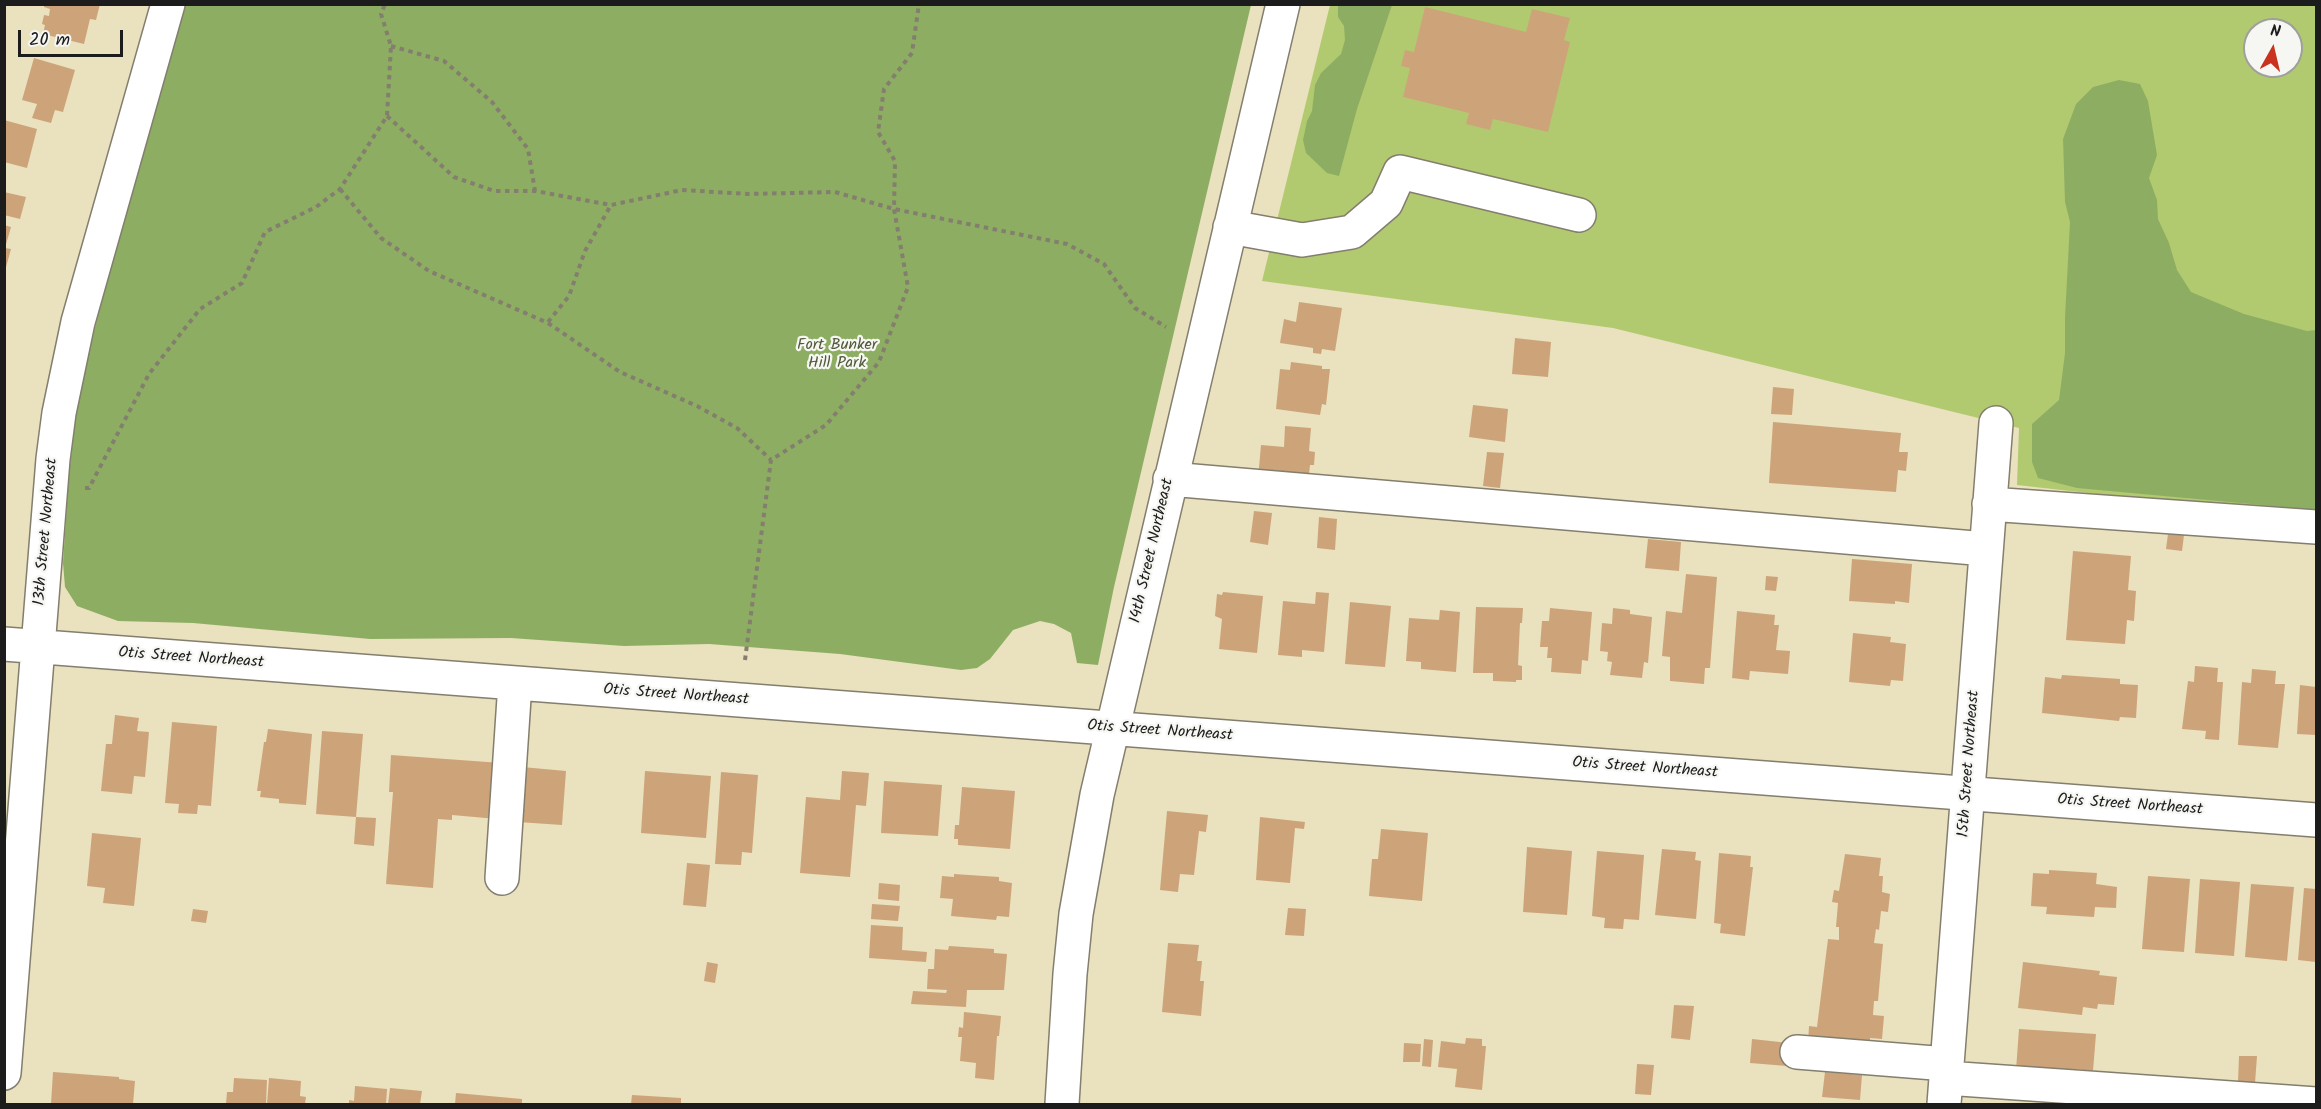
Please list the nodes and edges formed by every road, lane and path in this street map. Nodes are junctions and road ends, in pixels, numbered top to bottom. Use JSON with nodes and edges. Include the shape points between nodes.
{"nodes":[{"id":1,"x":168,"y":4,"type":"edge"},
{"id":2,"x":385,"y":4,"type":"edge"},
{"id":3,"x":919,"y":4,"type":"edge"},
{"id":4,"x":1284,"y":4,"type":"edge"},
{"id":5,"x":391,"y":46,"type":"junction"},
{"id":6,"x":387,"y":116,"type":"junction"},
{"id":7,"x":340,"y":189,"type":"junction"},
{"id":8,"x":535,"y":191,"type":"junction"},
{"id":9,"x":611,"y":205,"type":"junction"},
{"id":10,"x":894,"y":209,"type":"junction"},
{"id":11,"x":1579,"y":215,"type":"dead end"},
{"id":12,"x":1230,"y":227,"type":"junction"},
{"id":13,"x":548,"y":322,"type":"junction"},
{"id":14,"x":1166,"y":327,"type":"dead end"},
{"id":15,"x":1996,"y":423,"type":"dead end"},
{"id":16,"x":771,"y":460,"type":"junction"},
{"id":17,"x":1170,"y":479,"type":"junction"},
{"id":18,"x":50,"y":489,"type":"junction"},
{"id":19,"x":1989,"y":504,"type":"junction"},
{"id":20,"x":2316,"y":527,"type":"edge"},
{"id":21,"x":1986,"y":549,"type":"junction"},
{"id":22,"x":4,"y":644,"type":"edge"},
{"id":23,"x":38,"y":647,"type":"junction"},
{"id":24,"x":745,"y":660,"type":"dead end"},
{"id":25,"x":514,"y":683,"type":"junction"},
{"id":26,"x":1111,"y":728,"type":"junction"},
{"id":27,"x":1967,"y":793,"type":"junction"},
{"id":28,"x":2316,"y":820,"type":"edge"},
{"id":29,"x":502,"y":878,"type":"dead end"},
{"id":30,"x":1797,"y":1052,"type":"dead end"},
{"id":31,"x":4,"y":1073,"type":"edge"},
{"id":32,"x":1945,"y":1082,"type":"edge"},
{"id":33,"x":1062,"y":1104,"type":"edge"},
{"id":34,"x":2316,"y":1104,"type":"edge"}],
"edges":[{"from":1,"to":18,"type":"street","name":"13th Street Northeast","via":[[78,322],[59,413]]},
{"from":2,"to":5,"type":"path","via":[[381,14]]},
{"from":3,"to":10,"type":"path","via":[[912,53],[884,89],[878,132],[895,161]]},
{"from":4,"to":12,"type":"street","name":"14th Street Northeast"},
{"from":5,"to":6,"type":"path"},
{"from":5,"to":8,"type":"path","via":[[444,61],[492,102],[528,149]]},
{"from":6,"to":7,"type":"path"},
{"from":6,"to":8,"type":"path","via":[[454,177],[494,191]]},
{"from":7,"to":13,"type":"path","via":[[381,238],[429,271]]},
{"from":7,"to":18,"type":"path","via":[[316,207],[265,232],[242,283],[200,309],[149,374],[89,488]]},
{"from":8,"to":9,"type":"path"},
{"from":9,"to":10,"type":"path","via":[[682,190],[748,194],[835,192]]},
{"from":9,"to":13,"type":"path","via":[[585,251],[569,296]]},
{"from":10,"to":14,"type":"path","via":[[1067,244],[1104,264],[1134,308]]},
{"from":10,"to":16,"type":"path","via":[[908,286],[879,362],[826,425]]},
{"from":11,"to":12,"type":"street","via":[[1400,172],[1386,203],[1352,232],[1302,240]]},
{"from":12,"to":17,"type":"street","name":"14th Street Northeast"},
{"from":13,"to":16,"type":"path","via":[[620,372],[737,428]]},
{"from":15,"to":19,"type":"street","name":"15th Street Northeast"},
{"from":16,"to":24,"type":"path"},
{"from":17,"to":21,"type":"street"},
{"from":17,"to":26,"type":"street","name":"14th Street Northeast"},
{"from":18,"to":23,"type":"street","name":"13th Street Northeast"},
{"from":19,"to":20,"type":"street"},
{"from":19,"to":21,"type":"street","name":"15th Street Northeast"},
{"from":21,"to":27,"type":"street","name":"15th Street Northeast"},
{"from":22,"to":23,"type":"street","name":"Otis Street Northeast"},
{"from":23,"to":25,"type":"street","name":"Otis Street Northeast"},
{"from":23,"to":31,"type":"street","name":"13th Street Northeast"},
{"from":25,"to":26,"type":"street","name":"Otis Street Northeast"},
{"from":25,"to":29,"type":"street"},
{"from":26,"to":27,"type":"street","name":"Otis Street Northeast"},
{"from":26,"to":33,"type":"street","name":"14th Street Northeast","via":[[1076,914]]},
{"from":27,"to":28,"type":"street","name":"Otis Street Northeast"},
{"from":27,"to":32,"type":"street","name":"15th Street Northeast"},
{"from":30,"to":32,"type":"street"},
{"from":32,"to":34,"type":"street"}]}
